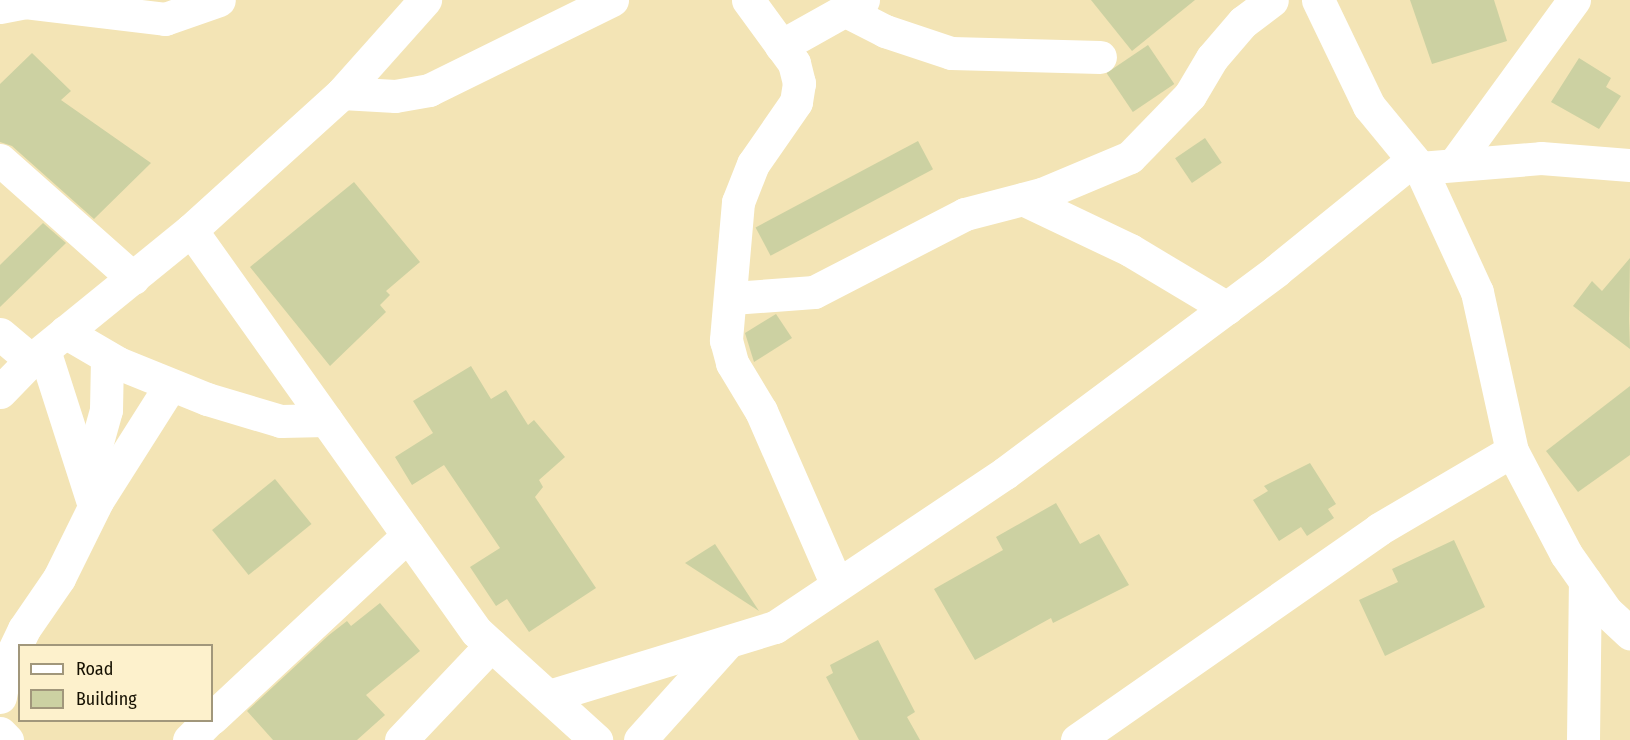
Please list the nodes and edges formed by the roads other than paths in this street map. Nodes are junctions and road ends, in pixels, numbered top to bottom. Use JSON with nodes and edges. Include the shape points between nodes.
{"nodes":[{"id":1,"x":219,"y":0,"type":"edge"},
{"id":2,"x":425,"y":0,"type":"edge"},
{"id":3,"x":612,"y":0,"type":"edge"},
{"id":4,"x":748,"y":0,"type":"edge"},
{"id":5,"x":1272,"y":0,"type":"edge"},
{"id":6,"x":1318,"y":0,"type":"edge"},
{"id":7,"x":1574,"y":0,"type":"edge"},
{"id":8,"x":856,"y":6,"type":"edge"},
{"id":9,"x":0,"y":7,"type":"edge"},
{"id":10,"x":781,"y":46,"type":"junction"},
{"id":11,"x":1100,"y":57,"type":"dead end"},
{"id":12,"x":342,"y":93,"type":"junction"},
{"id":13,"x":0,"y":160,"type":"edge"},
{"id":14,"x":1455,"y":163,"type":"junction"},
{"id":15,"x":1416,"y":164,"type":"junction"},
{"id":16,"x":1630,"y":165,"type":"edge"},
{"id":17,"x":1023,"y":199,"type":"junction"},
{"id":18,"x":191,"y":230,"type":"junction"},
{"id":19,"x":133,"y":278,"type":"junction"},
{"id":20,"x":732,"y":298,"type":"junction"},
{"id":21,"x":1227,"y":308,"type":"junction"},
{"id":22,"x":25,"y":344,"type":"edge"},
{"id":23,"x":107,"y":357,"type":"junction"},
{"id":24,"x":170,"y":386,"type":"junction"},
{"id":25,"x":0,"y":392,"type":"edge"},
{"id":26,"x":326,"y":420,"type":"junction"},
{"id":27,"x":1512,"y":451,"type":"junction"},
{"id":28,"x":91,"y":492,"type":"junction"},
{"id":29,"x":408,"y":535,"type":"junction"},
{"id":30,"x":1585,"y":581,"type":"junction"},
{"id":31,"x":836,"y":583,"type":"junction"},
{"id":32,"x":1630,"y":633,"type":"edge"},
{"id":33,"x":729,"y":641,"type":"junction"},
{"id":34,"x":491,"y":645,"type":"junction"},
{"id":35,"x":549,"y":696,"type":"junction"},
{"id":36,"x":0,"y":697,"type":"edge"},
{"id":37,"x":213,"y":716,"type":"edge"},
{"id":38,"x":207,"y":722,"type":"edge"},
{"id":39,"x":0,"y":734,"type":"edge"},
{"id":40,"x":7,"y":740,"type":"edge"},
{"id":41,"x":189,"y":740,"type":"edge"},
{"id":42,"x":401,"y":740,"type":"edge"},
{"id":43,"x":596,"y":740,"type":"edge"},
{"id":44,"x":640,"y":740,"type":"edge"},
{"id":45,"x":1077,"y":740,"type":"edge"},
{"id":46,"x":1583,"y":740,"type":"edge"}],
"edges":[{"from":1,"to":9,"type":"street","via":[[165,19],[25,2]]},
{"from":2,"to":12,"type":"street"},
{"from":3,"to":12,"type":"street","via":[[429,90],[395,96]]},
{"from":4,"to":10,"type":"street"},
{"from":5,"to":17,"type":"street","via":[[1243,22],[1212,58],[1190,95],[1130,157]]},
{"from":6,"to":15,"type":"street","via":[[1369,106]]},
{"from":7,"to":14,"type":"street"},
{"from":8,"to":10,"type":"street"},
{"from":8,"to":11,"type":"street","via":[[885,31],[951,52]]},
{"from":10,"to":20,"type":"street","via":[[794,63],[799,83],[796,102],[753,164],[738,201]]},
{"from":12,"to":18,"type":"street"},
{"from":13,"to":19,"type":"street"},
{"from":14,"to":15,"type":"street"},
{"from":14,"to":16,"type":"street","via":[[1541,158]]},
{"from":15,"to":21,"type":"street"},
{"from":15,"to":27,"type":"street","via":[[1476,292]]},
{"from":17,"to":20,"type":"street","via":[[965,214],[813,292]]},
{"from":17,"to":21,"type":"street","via":[[1130,250]]},
{"from":18,"to":19,"type":"street"},
{"from":18,"to":26,"type":"street"},
{"from":19,"to":22,"type":"street"},
{"from":20,"to":31,"type":"street","via":[[726,340],[732,363],[761,411]]},
{"from":21,"to":31,"type":"street","via":[[1005,473]]},
{"from":22,"to":23,"type":"street"},
{"from":22,"to":25,"type":"street"},
{"from":22,"to":28,"type":"street"},
{"from":23,"to":24,"type":"street"},
{"from":23,"to":28,"type":"street","via":[[106,410]]},
{"from":24,"to":26,"type":"street","via":[[281,421]]},
{"from":24,"to":28,"type":"street"},
{"from":26,"to":29,"type":"street"},
{"from":27,"to":30,"type":"street","via":[[1566,554]]},
{"from":27,"to":45,"type":"street","via":[[1379,529]]},
{"from":28,"to":36,"type":"street","via":[[59,578],[12,651]]},
{"from":29,"to":34,"type":"street"},
{"from":29,"to":37,"type":"street"},
{"from":30,"to":32,"type":"street","via":[[1606,611]]},
{"from":30,"to":46,"type":"street"},
{"from":31,"to":33,"type":"street","via":[[775,627]]},
{"from":33,"to":35,"type":"street"},
{"from":33,"to":44,"type":"street"},
{"from":34,"to":35,"type":"street"},
{"from":34,"to":42,"type":"street"},
{"from":35,"to":43,"type":"street"},
{"from":38,"to":41,"type":"street"},
{"from":39,"to":40,"type":"street"}]}
